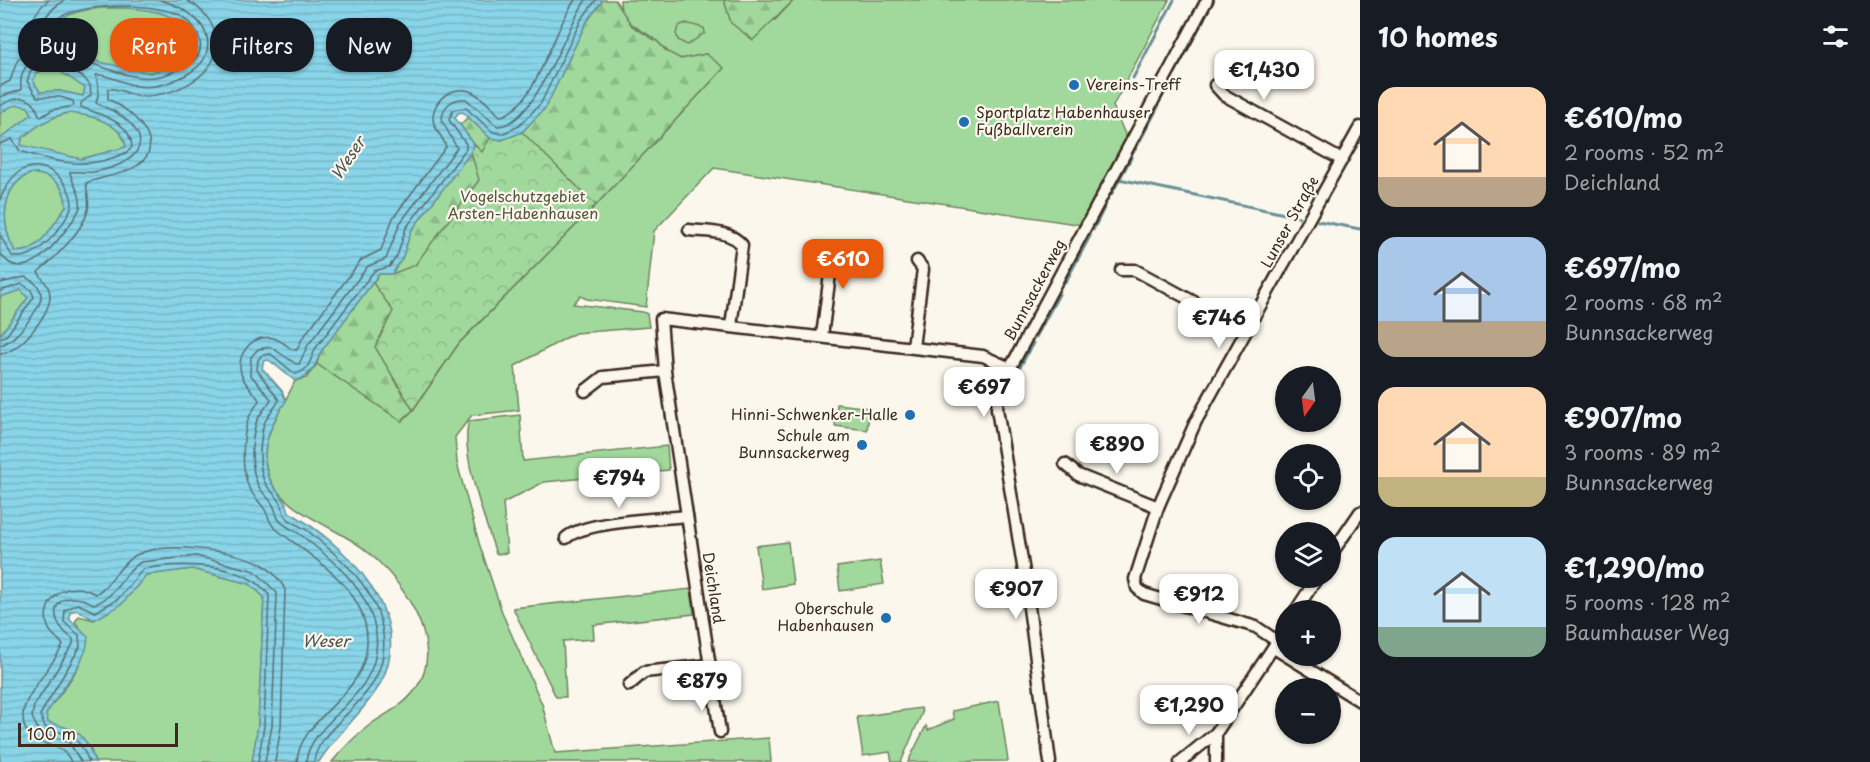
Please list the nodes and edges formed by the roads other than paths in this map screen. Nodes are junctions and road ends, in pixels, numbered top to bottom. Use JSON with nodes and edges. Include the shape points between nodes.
{"nodes":[{"id":1,"x":1207,"y":0,"type":"edge"},
{"id":2,"x":1215,"y":85,"type":"dead end"},
{"id":3,"x":1360,"y":127,"type":"edge"},
{"id":4,"x":1342,"y":160,"type":"junction"},
{"id":5,"x":689,"y":230,"type":"dead end"},
{"id":6,"x":827,"y":251,"type":"dead end"},
{"id":7,"x":917,"y":261,"type":"dead end"},
{"id":8,"x":1121,"y":270,"type":"dead end"},
{"id":9,"x":731,"y":326,"type":"junction"},
{"id":10,"x":1246,"y":330,"type":"junction"},
{"id":11,"x":822,"y":336,"type":"junction"},
{"id":12,"x":913,"y":347,"type":"junction"},
{"id":13,"x":1010,"y":368,"type":"junction"},
{"id":14,"x":665,"y":371,"type":"junction"},
{"id":15,"x":585,"y":391,"type":"dead end"},
{"id":16,"x":1065,"y":464,"type":"dead end"},
{"id":17,"x":1158,"y":507,"type":"junction"},
{"id":18,"x":1360,"y":512,"type":"edge"},
{"id":19,"x":687,"y":516,"type":"junction"},
{"id":20,"x":566,"y":538,"type":"dead end"},
{"id":21,"x":1341,"y":540,"type":"edge"},
{"id":22,"x":1275,"y":643,"type":"edge"},
{"id":23,"x":1275,"y":645,"type":"edge"},
{"id":24,"x":710,"y":665,"type":"junction"},
{"id":25,"x":1308,"y":666,"type":"edge"},
{"id":26,"x":629,"y":685,"type":"dead end"},
{"id":27,"x":1360,"y":701,"type":"edge"},
{"id":28,"x":720,"y":732,"type":"dead end"},
{"id":29,"x":1216,"y":733,"type":"junction"},
{"id":30,"x":1050,"y":762,"type":"edge"},
{"id":31,"x":1180,"y":762,"type":"edge"},
{"id":32,"x":1216,"y":762,"type":"edge"}],
"edges":[{"from":1,"to":13,"type":"street","name":"Bunnsackerweg"},
{"from":2,"to":4,"type":"street","via":[[1224,95]]},
{"from":3,"to":4,"type":"street","name":"Lunser Straße"},
{"from":4,"to":10,"type":"street","name":"Lunser Straße"},
{"from":5,"to":9,"type":"street","via":[[727,235],[742,245]]},
{"from":6,"to":11,"type":"street","via":[[832,259]]},
{"from":7,"to":12,"type":"street","via":[[923,269]]},
{"from":8,"to":10,"type":"street","via":[[1135,270]]},
{"from":9,"to":11,"type":"street","name":"Deichland"},
{"from":9,"to":14,"type":"street","name":"Deichland","via":[[661,319]]},
{"from":10,"to":17,"type":"street","name":"Lunser Straße","via":[[1196,420]]},
{"from":11,"to":12,"type":"street","name":"Deichland"},
{"from":12,"to":13,"type":"street","name":"Deichland","via":[[983,356]]},
{"from":13,"to":30,"type":"street","name":"Bunnsackerweg","via":[[998,391],[997,409]]},
{"from":14,"to":15,"type":"street","via":[[603,377]]},
{"from":14,"to":19,"type":"street","name":"Deichland"},
{"from":16,"to":17,"type":"street","via":[[1078,475]]},
{"from":17,"to":22,"type":"street","name":"Lunser Straße","via":[[1135,579],[1137,588],[1144,594],[1256,627]]},
{"from":18,"to":21,"type":"street"},
{"from":19,"to":20,"type":"street","via":[[595,526],[574,530]]},
{"from":19,"to":24,"type":"street","name":"Deichland"},
{"from":23,"to":29,"type":"street"},
{"from":24,"to":26,"type":"street","via":[[644,672]]},
{"from":24,"to":28,"type":"street","name":"Deichland"},
{"from":25,"to":27,"type":"street"},
{"from":29,"to":31,"type":"street"},
{"from":29,"to":32,"type":"street"}]}
